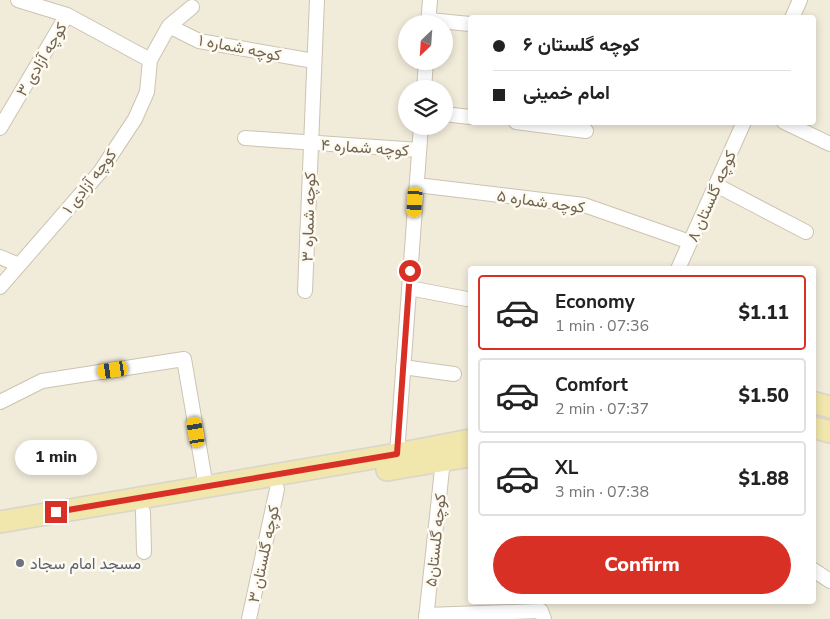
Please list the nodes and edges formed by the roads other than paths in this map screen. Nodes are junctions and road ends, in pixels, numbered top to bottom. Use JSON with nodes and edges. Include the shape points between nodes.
{"nodes":[{"id":1,"x":18,"y":0,"type":"edge"},
{"id":2,"x":317,"y":0,"type":"edge"},
{"id":3,"x":430,"y":0,"type":"edge"},
{"id":4,"x":800,"y":0,"type":"edge"},
{"id":5,"x":191,"y":2,"type":"edge"},
{"id":6,"x":67,"y":15,"type":"junction"},
{"id":7,"x":429,"y":15,"type":"edge"},
{"id":8,"x":793,"y":15,"type":"edge"},
{"id":9,"x":453,"y":23,"type":"edge"},
{"id":10,"x":468,"y":24,"type":"edge"},
{"id":11,"x":169,"y":26,"type":"junction"},
{"id":12,"x":150,"y":60,"type":"junction"},
{"id":13,"x":314,"y":61,"type":"junction"},
{"id":14,"x":453,"y":115,"type":"edge"},
{"id":15,"x":468,"y":117,"type":"edge"},
{"id":16,"x":539,"y":125,"type":"edge"},
{"id":17,"x":743,"y":125,"type":"edge"},
{"id":18,"x":790,"y":125,"type":"edge"},
{"id":19,"x":0,"y":128,"type":"edge"},
{"id":20,"x":586,"y":131,"type":"dead end"},
{"id":21,"x":420,"y":135,"type":"edge"},
{"id":22,"x":245,"y":138,"type":"dead end"},
{"id":23,"x":311,"y":143,"type":"junction"},
{"id":24,"x":830,"y":144,"type":"edge"},
{"id":25,"x":419,"y":150,"type":"junction"},
{"id":26,"x":716,"y":184,"type":"junction"},
{"id":27,"x":416,"y":185,"type":"junction"},
{"id":28,"x":806,"y":232,"type":"dead end"},
{"id":29,"x":690,"y":242,"type":"junction"},
{"id":30,"x":0,"y":257,"type":"edge"},
{"id":31,"x":19,"y":265,"type":"junction"},
{"id":32,"x":679,"y":266,"type":"edge"},
{"id":33,"x":0,"y":286,"type":"edge"},
{"id":34,"x":409,"y":288,"type":"junction"},
{"id":35,"x":305,"y":290,"type":"dead end"},
{"id":36,"x":467,"y":299,"type":"dead end"},
{"id":37,"x":403,"y":367,"type":"junction"},
{"id":38,"x":454,"y":374,"type":"dead end"},
{"id":39,"x":0,"y":402,"type":"edge"},
{"id":40,"x":816,"y":403,"type":"edge"},
{"id":41,"x":830,"y":407,"type":"edge"},
{"id":42,"x":816,"y":428,"type":"edge"},
{"id":43,"x":830,"y":432,"type":"edge"},
{"id":44,"x":468,"y":440,"type":"edge"},
{"id":45,"x":397,"y":454,"type":"junction"},
{"id":46,"x":468,"y":456,"type":"edge"},
{"id":47,"x":444,"y":460,"type":"junction"},
{"id":48,"x":206,"y":487,"type":"junction"},
{"id":49,"x":277,"y":489,"type":"junction"},
{"id":50,"x":143,"y":512,"type":"junction"},
{"id":51,"x":0,"y":522,"type":"edge"},
{"id":52,"x":0,"y":536,"type":"edge"},
{"id":53,"x":144,"y":552,"type":"dead end"},
{"id":54,"x":816,"y":572,"type":"edge"},
{"id":55,"x":830,"y":581,"type":"edge"},
{"id":56,"x":542,"y":615,"type":"edge"},
{"id":57,"x":426,"y":617,"type":"edge"},
{"id":58,"x":249,"y":619,"type":"edge"}],
"edges":[{"from":1,"to":6,"type":"street"},
{"from":2,"to":13,"type":"street","name":"کوچه شماره ۳"},
{"from":3,"to":7,"type":"street"},
{"from":4,"to":8,"type":"street"},
{"from":5,"to":11,"type":"street"},
{"from":6,"to":12,"type":"street"},
{"from":6,"to":19,"type":"street","name":"کوچه آزادی ۳"},
{"from":9,"to":10,"type":"street"},
{"from":11,"to":12,"type":"street"},
{"from":11,"to":13,"type":"street","name":"کوچه شماره ۱","via":[[199,41]]},
{"from":12,"to":31,"type":"street","name":"کوچه آزادی ۱","via":[[147,92],[135,119],[100,172]]},
{"from":13,"to":23,"type":"street","name":"کوچه شماره ۳"},
{"from":14,"to":15,"type":"street"},
{"from":16,"to":20,"type":"street"},
{"from":17,"to":26,"type":"street","name":"کوچه گلستان ۸"},
{"from":18,"to":24,"type":"street"},
{"from":21,"to":25,"type":"street"},
{"from":22,"to":23,"type":"street"},
{"from":23,"to":25,"type":"street","name":"کوچه شماره ۴"},
{"from":23,"to":35,"type":"street","name":"کوچه شماره ۳"},
{"from":25,"to":27,"type":"street"},
{"from":26,"to":28,"type":"street"},
{"from":26,"to":29,"type":"street","name":"کوچه گلستان ۸"},
{"from":27,"to":29,"type":"street","name":"کوچه شماره ۵","via":[[584,205]]},
{"from":27,"to":34,"type":"street"},
{"from":29,"to":32,"type":"street","name":"کوچه گلستان ۸"},
{"from":30,"to":31,"type":"street"},
{"from":31,"to":33,"type":"street","name":"کوچه آزادی ۱"},
{"from":34,"to":36,"type":"street"},
{"from":34,"to":37,"type":"street"},
{"from":37,"to":38,"type":"street"},
{"from":37,"to":45,"type":"street"},
{"from":39,"to":48,"type":"street","via":[[42,381],[184,359]]},
{"from":40,"to":41,"type":"main road"},
{"from":42,"to":43,"type":"main road"},
{"from":44,"to":45,"type":"main road"},
{"from":45,"to":48,"type":"main road"},
{"from":46,"to":47,"type":"main road"},
{"from":47,"to":49,"type":"main road"},
{"from":47,"to":57,"type":"street","name":"کوچه گلستان۵"},
{"from":48,"to":51,"type":"main road"},
{"from":49,"to":50,"type":"main road"},
{"from":49,"to":58,"type":"street","name":"کوچه گلستان ۳"},
{"from":50,"to":52,"type":"main road"},
{"from":50,"to":53,"type":"street"},
{"from":54,"to":55,"type":"street"},
{"from":56,"to":57,"type":"street"}]}
